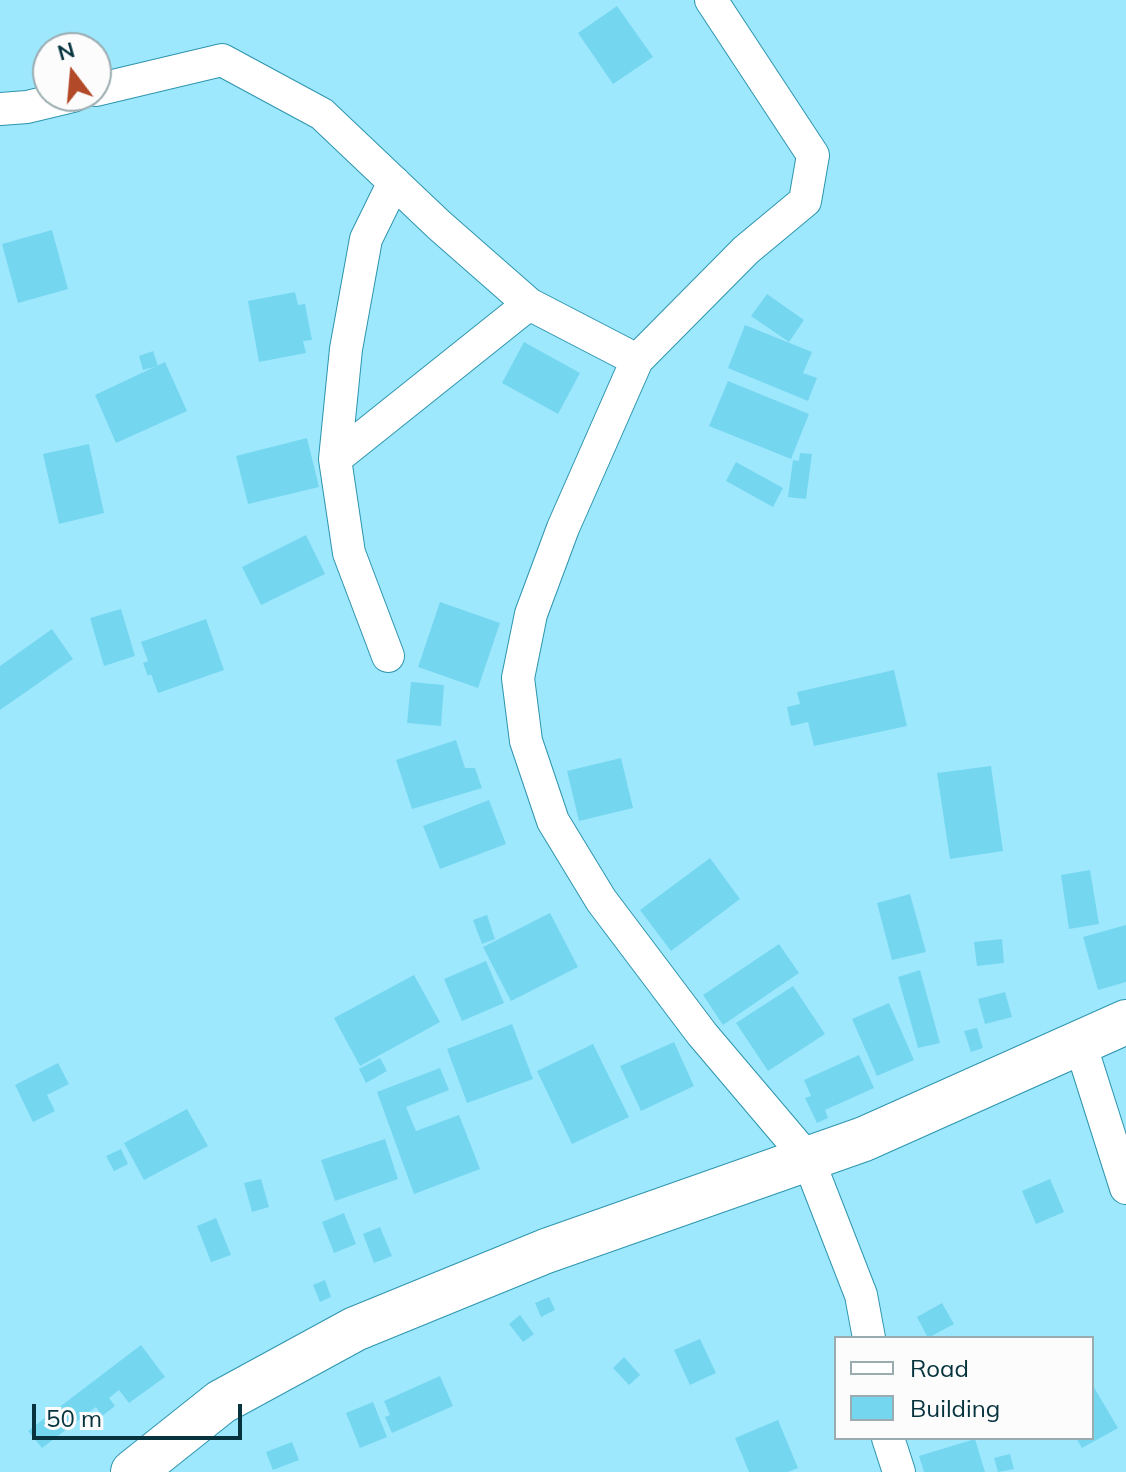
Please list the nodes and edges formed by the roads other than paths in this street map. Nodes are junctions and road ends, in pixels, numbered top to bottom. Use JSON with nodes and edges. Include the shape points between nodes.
{"nodes":[{"id":1,"x":711,"y":0,"type":"edge"},
{"id":2,"x":112,"y":86,"type":"edge"},
{"id":3,"x":32,"y":106,"type":"edge"},
{"id":4,"x":0,"y":109,"type":"edge"},
{"id":5,"x":394,"y":182,"type":"junction"},
{"id":6,"x":529,"y":304,"type":"junction"},
{"id":7,"x":637,"y":360,"type":"junction"},
{"id":8,"x":335,"y":459,"type":"junction"},
{"id":9,"x":388,"y":656,"type":"dead end"},
{"id":10,"x":1126,"y":1022,"type":"edge"},
{"id":11,"x":1080,"y":1043,"type":"junction"},
{"id":12,"x":808,"y":1159,"type":"junction"},
{"id":13,"x":1126,"y":1188,"type":"edge"},
{"id":14,"x":869,"y":1336,"type":"edge"},
{"id":15,"x":889,"y":1440,"type":"edge"},
{"id":16,"x":133,"y":1472,"type":"edge"},
{"id":17,"x":899,"y":1472,"type":"edge"}],
"edges":[{"from":1,"to":7,"type":"street","via":[[813,155],[805,201],[746,250]]},
{"from":2,"to":5,"type":"street","via":[[222,60],[322,114]]},
{"from":3,"to":4,"type":"street"},
{"from":5,"to":6,"type":"street"},
{"from":5,"to":8,"type":"street","via":[[366,239],[346,349]]},
{"from":6,"to":7,"type":"street"},
{"from":6,"to":8,"type":"street"},
{"from":7,"to":12,"type":"street","via":[[531,614],[518,678],[526,741],[553,821],[601,900],[702,1034]]},
{"from":8,"to":9,"type":"street","via":[[349,553]]},
{"from":10,"to":11,"type":"main road"},
{"from":11,"to":12,"type":"main road"},
{"from":11,"to":13,"type":"street"},
{"from":12,"to":14,"type":"street","via":[[861,1295]]},
{"from":12,"to":16,"type":"main road","via":[[546,1251],[355,1329],[221,1402]]},
{"from":15,"to":17,"type":"street"}]}
